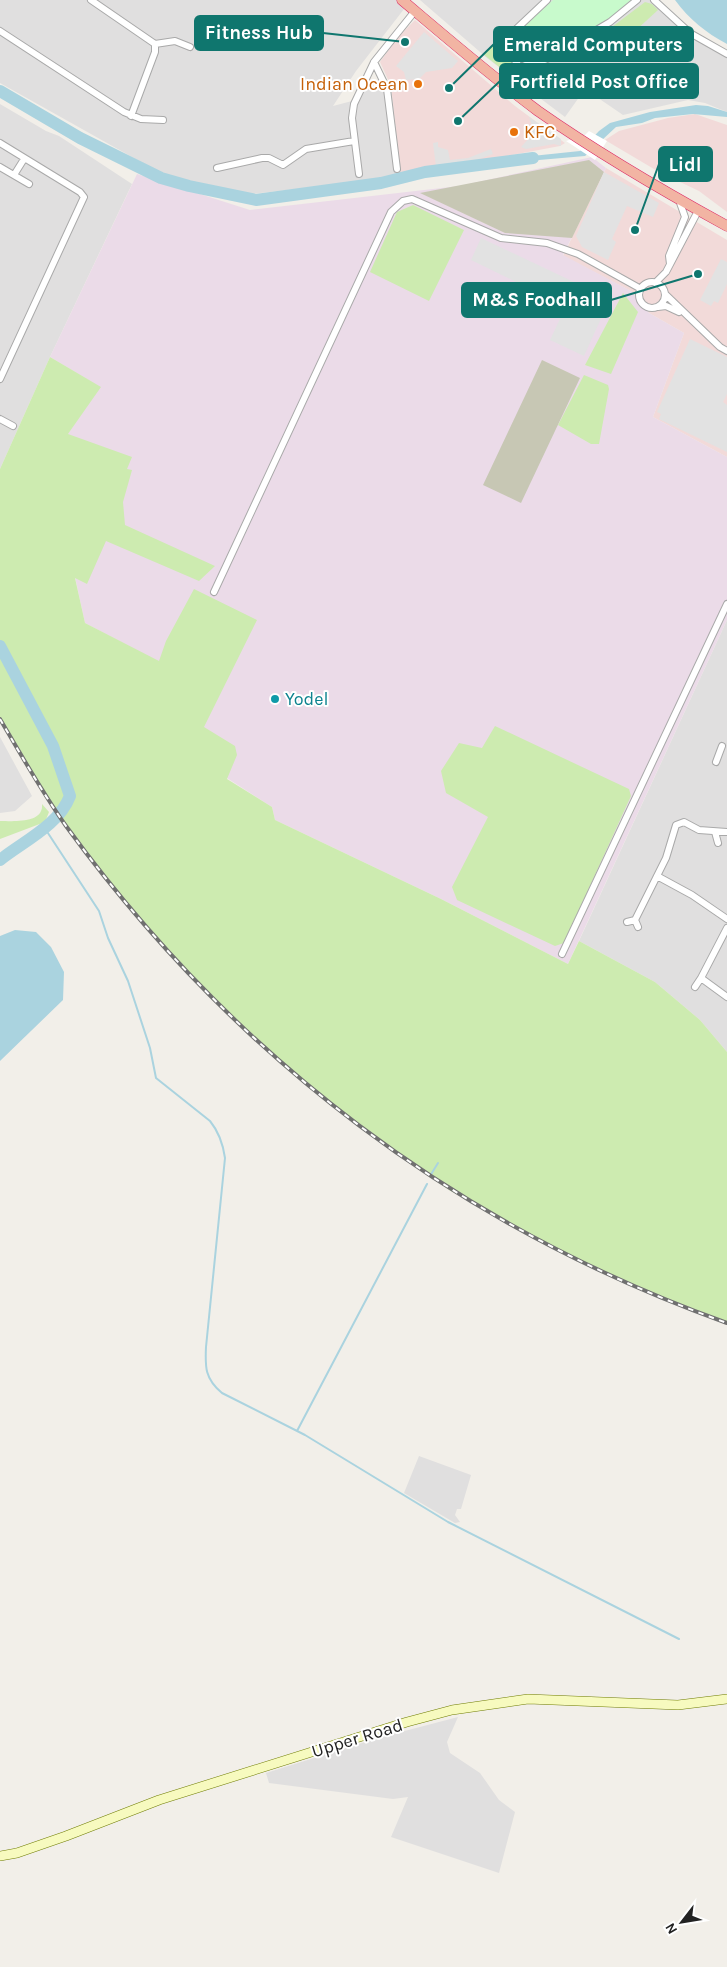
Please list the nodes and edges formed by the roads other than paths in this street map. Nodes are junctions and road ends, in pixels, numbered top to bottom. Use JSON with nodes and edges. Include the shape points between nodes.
{"nodes":[{"id":1,"x":91,"y":0,"type":"edge"},
{"id":2,"x":402,"y":0,"type":"edge"},
{"id":3,"x":547,"y":0,"type":"edge"},
{"id":4,"x":637,"y":0,"type":"edge"},
{"id":5,"x":654,"y":0,"type":"edge"},
{"id":6,"x":415,"y":11,"type":"junction"},
{"id":7,"x":0,"y":31,"type":"edge"},
{"id":8,"x":510,"y":38,"type":"junction"},
{"id":9,"x":498,"y":40,"type":"dead end"},
{"id":10,"x":155,"y":44,"type":"junction"},
{"id":11,"x":190,"y":47,"type":"dead end"},
{"id":12,"x":727,"y":54,"type":"edge"},
{"id":13,"x":520,"y":58,"type":"junction"},
{"id":14,"x":374,"y":62,"type":"junction"},
{"id":15,"x":501,"y":82,"type":"junction"},
{"id":16,"x":131,"y":116,"type":"junction"},
{"id":17,"x":164,"y":120,"type":"dead end"},
{"id":18,"x":354,"y":141,"type":"junction"},
{"id":19,"x":0,"y":144,"type":"edge"},
{"id":20,"x":24,"y":159,"type":"junction"},
{"id":21,"x":0,"y":167,"type":"edge"},
{"id":22,"x":217,"y":168,"type":"dead end"},
{"id":23,"x":397,"y":169,"type":"dead end"},
{"id":24,"x":359,"y":174,"type":"dead end"},
{"id":25,"x":14,"y":175,"type":"junction"},
{"id":26,"x":29,"y":184,"type":"dead end"},
{"id":27,"x":678,"y":198,"type":"junction"},
{"id":28,"x":698,"y":211,"type":"junction"},
{"id":29,"x":727,"y":226,"type":"edge"},
{"id":30,"x":670,"y":264,"type":"junction"},
{"id":31,"x":666,"y":272,"type":"junction"},
{"id":32,"x":655,"y":283,"type":"junction"},
{"id":33,"x":662,"y":287,"type":"junction"},
{"id":34,"x":641,"y":289,"type":"junction"},
{"id":35,"x":665,"y":294,"type":"junction"},
{"id":36,"x":656,"y":307,"type":"junction"},
{"id":37,"x":684,"y":315,"type":"junction"},
{"id":38,"x":727,"y":351,"type":"edge"},
{"id":39,"x":0,"y":379,"type":"edge"},
{"id":40,"x":0,"y":420,"type":"edge"},
{"id":41,"x":13,"y":426,"type":"dead end"},
{"id":42,"x":214,"y":592,"type":"dead end"},
{"id":43,"x":727,"y":604,"type":"edge"},
{"id":44,"x":722,"y":746,"type":"dead end"},
{"id":45,"x":724,"y":754,"type":"edge"},
{"id":46,"x":716,"y":762,"type":"dead end"},
{"id":47,"x":716,"y":832,"type":"junction"},
{"id":48,"x":727,"y":832,"type":"edge"},
{"id":49,"x":718,"y":843,"type":"dead end"},
{"id":50,"x":657,"y":876,"type":"junction"},
{"id":51,"x":727,"y":919,"type":"edge"},
{"id":52,"x":635,"y":920,"type":"junction"},
{"id":53,"x":627,"y":922,"type":"dead end"},
{"id":54,"x":638,"y":927,"type":"dead end"},
{"id":55,"x":727,"y":928,"type":"edge"},
{"id":56,"x":562,"y":954,"type":"dead end"},
{"id":57,"x":701,"y":978,"type":"junction"},
{"id":58,"x":695,"y":987,"type":"dead end"},
{"id":59,"x":727,"y":997,"type":"edge"},
{"id":60,"x":727,"y":1699,"type":"edge"},
{"id":61,"x":0,"y":1856,"type":"edge"}],
"edges":[{"from":1,"to":10,"type":"street"},
{"from":2,"to":6,"type":"highway"},
{"from":3,"to":8,"type":"street","via":[[515,29]]},
{"from":4,"to":13,"type":"street","via":[[610,22],[544,61]]},
{"from":5,"to":12,"type":"street","via":[[690,33]]},
{"from":6,"to":14,"type":"street"},
{"from":6,"to":15,"type":"highway"},
{"from":7,"to":16,"type":"street"},
{"from":8,"to":9,"type":"street"},
{"from":8,"to":13,"type":"street"},
{"from":10,"to":11,"type":"street","via":[[175,41]]},
{"from":10,"to":16,"type":"street","via":[[155,52]]},
{"from":13,"to":15,"type":"street"},
{"from":14,"to":18,"type":"street","via":[[352,108]]},
{"from":14,"to":23,"type":"street","via":[[387,88]]},
{"from":15,"to":27,"type":"highway","via":[[577,136]]},
{"from":16,"to":17,"type":"street"},
{"from":18,"to":22,"type":"street","via":[[306,148],[283,165],[262,158]]},
{"from":18,"to":24,"type":"street"},
{"from":19,"to":20,"type":"street"},
{"from":20,"to":25,"type":"street"},
{"from":20,"to":39,"type":"street","via":[[80,192],[84,200]]},
{"from":21,"to":25,"type":"street"},
{"from":25,"to":26,"type":"street"},
{"from":27,"to":28,"type":"highway"},
{"from":27,"to":30,"type":"street","via":[[685,217],[669,256]]},
{"from":28,"to":29,"type":"highway"},
{"from":28,"to":30,"type":"street"},
{"from":30,"to":31,"type":"street"},
{"from":31,"to":32,"type":"street"},
{"from":31,"to":33,"type":"street"},
{"from":32,"to":33,"type":"street"},
{"from":32,"to":34,"type":"street"},
{"from":33,"to":35,"type":"street"},
{"from":34,"to":36,"type":"street","via":[[644,305]]},
{"from":34,"to":42,"type":"street","via":[[578,254],[546,243],[501,238],[412,200],[398,204],[389,217]]},
{"from":35,"to":36,"type":"street","via":[[663,302]]},
{"from":35,"to":37,"type":"street"},
{"from":36,"to":37,"type":"street","via":[[666,306]]},
{"from":37,"to":38,"type":"street"},
{"from":40,"to":41,"type":"street"},
{"from":43,"to":56,"type":"street"},
{"from":44,"to":45,"type":"street"},
{"from":45,"to":46,"type":"street"},
{"from":47,"to":48,"type":"street"},
{"from":47,"to":49,"type":"street"},
{"from":47,"to":50,"type":"street","via":[[699,830],[684,822],[676,825]]},
{"from":50,"to":51,"type":"street"},
{"from":50,"to":52,"type":"street"},
{"from":52,"to":53,"type":"street"},
{"from":52,"to":54,"type":"street"},
{"from":55,"to":57,"type":"street"},
{"from":57,"to":58,"type":"street"},
{"from":57,"to":59,"type":"street"},
{"from":60,"to":61,"type":"main road","name":"Upper Road","via":[[678,1705],[528,1699],[452,1710],[168,1797],[66,1836]]}]}
